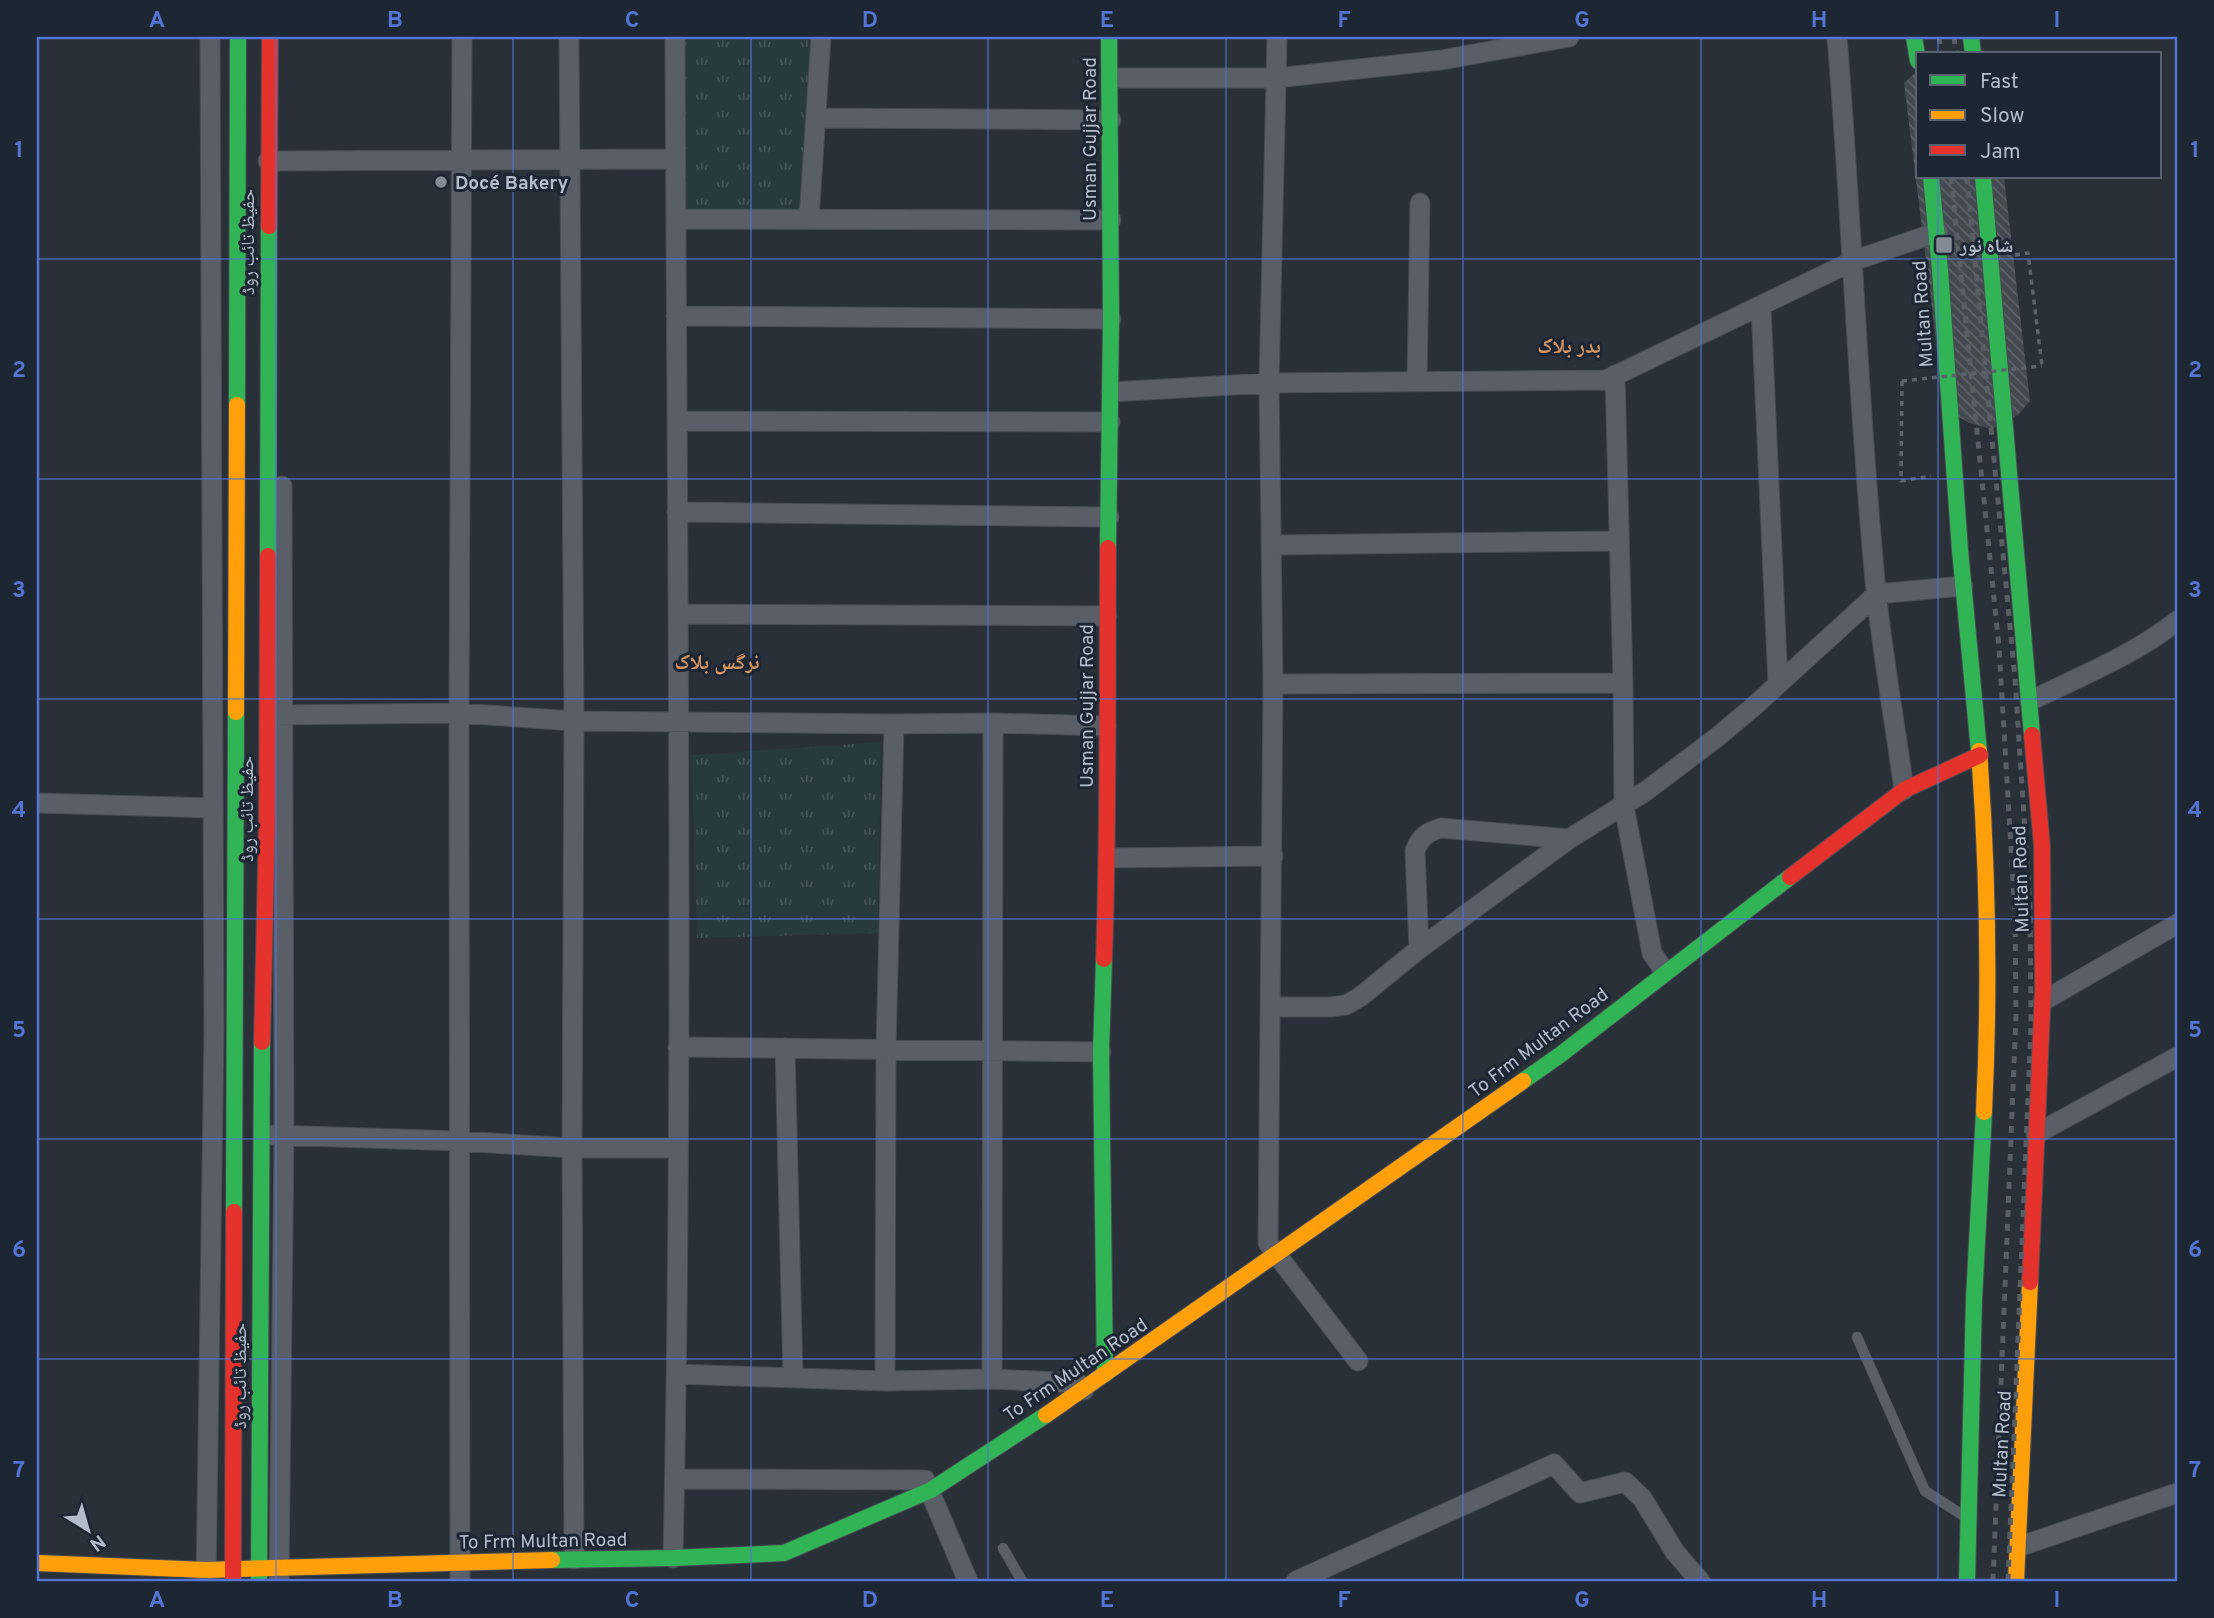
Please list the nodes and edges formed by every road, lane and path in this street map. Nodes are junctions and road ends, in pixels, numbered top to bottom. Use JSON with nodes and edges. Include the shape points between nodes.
{"nodes":[{"id":1,"x":210,"y":37,"type":"edge"},
{"id":2,"x":238,"y":37,"type":"edge"},
{"id":3,"x":270,"y":37,"type":"edge"},
{"id":4,"x":281,"y":37,"type":"edge"},
{"id":5,"x":462,"y":37,"type":"edge"},
{"id":6,"x":569,"y":37,"type":"edge"},
{"id":7,"x":675,"y":37,"type":"edge"},
{"id":8,"x":821,"y":37,"type":"edge"},
{"id":9,"x":1109,"y":37,"type":"edge"},
{"id":10,"x":1277,"y":37,"type":"edge"},
{"id":11,"x":1569,"y":37,"type":"edge"},
{"id":12,"x":1837,"y":37,"type":"edge"},
{"id":13,"x":1111,"y":78,"type":"junction"},
{"id":14,"x":1276,"y":78,"type":"junction"},
{"id":15,"x":816,"y":118,"type":"junction"},
{"id":16,"x":1111,"y":120,"type":"junction"},
{"id":17,"x":570,"y":159,"type":"junction"},
{"id":18,"x":676,"y":159,"type":"junction"},
{"id":19,"x":462,"y":160,"type":"junction"},
{"id":20,"x":275,"y":161,"type":"junction"},
{"id":21,"x":1931,"y":178,"type":"edge"},
{"id":22,"x":1983,"y":178,"type":"edge"},
{"id":23,"x":1420,"y":203,"type":"dead end"},
{"id":24,"x":676,"y":219,"type":"junction"},
{"id":25,"x":809,"y":219,"type":"junction"},
{"id":26,"x":1111,"y":220,"type":"junction"},
{"id":27,"x":1938,"y":232,"type":"junction"},
{"id":28,"x":1853,"y":261,"type":"junction"},
{"id":29,"x":2029,"y":263,"type":"dead end"},
{"id":30,"x":1760,"y":306,"type":"junction"},
{"id":31,"x":268,"y":308,"type":"junction"},
{"id":32,"x":236,"y":309,"type":"junction"},
{"id":33,"x":676,"y":316,"type":"junction"},
{"id":34,"x":1111,"y":319,"type":"junction"},
{"id":35,"x":1615,"y":375,"type":"junction"},
{"id":36,"x":1417,"y":382,"type":"junction"},
{"id":37,"x":1269,"y":383,"type":"junction"},
{"id":38,"x":1111,"y":392,"type":"junction"},
{"id":39,"x":677,"y":421,"type":"junction"},
{"id":40,"x":1110,"y":422,"type":"junction"},
{"id":41,"x":1953,"y":473,"type":"junction"},
{"id":42,"x":677,"y":512,"type":"junction"},
{"id":43,"x":1109,"y":517,"type":"junction"},
{"id":44,"x":1619,"y":541,"type":"junction"},
{"id":45,"x":1271,"y":545,"type":"junction"},
{"id":46,"x":1963,"y":586,"type":"junction"},
{"id":47,"x":1877,"y":594,"type":"junction"},
{"id":48,"x":678,"y":614,"type":"junction"},
{"id":49,"x":1107,"y":616,"type":"junction"},
{"id":50,"x":2177,"y":621,"type":"edge"},
{"id":51,"x":1623,"y":683,"type":"junction"},
{"id":52,"x":1273,"y":684,"type":"junction"},
{"id":53,"x":1778,"y":684,"type":"junction"},
{"id":54,"x":2030,"y":701,"type":"junction"},
{"id":55,"x":459,"y":713,"type":"junction"},
{"id":56,"x":275,"y":715,"type":"junction"},
{"id":57,"x":574,"y":721,"type":"junction"},
{"id":58,"x":680,"y":721,"type":"junction"},
{"id":59,"x":993,"y":723,"type":"junction"},
{"id":60,"x":894,"y":724,"type":"junction"},
{"id":61,"x":1106,"y":726,"type":"junction"},
{"id":62,"x":1980,"y":755,"type":"junction"},
{"id":63,"x":1905,"y":790,"type":"junction"},
{"id":64,"x":37,"y":803,"type":"edge"},
{"id":65,"x":1624,"y":806,"type":"junction"},
{"id":66,"x":213,"y":808,"type":"junction"},
{"id":67,"x":234,"y":831,"type":"junction"},
{"id":68,"x":212,"y":832,"type":"junction"},
{"id":69,"x":1569,"y":839,"type":"junction"},
{"id":70,"x":1273,"y":856,"type":"junction"},
{"id":71,"x":1108,"y":858,"type":"junction"},
{"id":72,"x":2177,"y":924,"type":"edge"},
{"id":73,"x":1419,"y":949,"type":"junction"},
{"id":74,"x":1665,"y":972,"type":"junction"},
{"id":75,"x":2043,"y":1001,"type":"junction"},
{"id":76,"x":1271,"y":1007,"type":"junction"},
{"id":77,"x":678,"y":1047,"type":"junction"},
{"id":78,"x":785,"y":1048,"type":"junction"},
{"id":79,"x":886,"y":1049,"type":"junction"},
{"id":80,"x":993,"y":1050,"type":"junction"},
{"id":81,"x":1101,"y":1052,"type":"junction"},
{"id":82,"x":2177,"y":1058,"type":"edge"},
{"id":83,"x":260,"y":1134,"type":"junction"},
{"id":84,"x":2036,"y":1134,"type":"junction"},
{"id":85,"x":284,"y":1135,"type":"junction"},
{"id":86,"x":460,"y":1141,"type":"junction"},
{"id":87,"x":572,"y":1148,"type":"junction"},
{"id":88,"x":678,"y":1148,"type":"junction"},
{"id":89,"x":1276,"y":1254,"type":"junction"},
{"id":90,"x":1857,"y":1337,"type":"dead end"},
{"id":91,"x":1358,"y":1361,"type":"dead end"},
{"id":92,"x":677,"y":1374,"type":"junction"},
{"id":93,"x":1105,"y":1374,"type":"junction"},
{"id":94,"x":793,"y":1378,"type":"junction"},
{"id":95,"x":992,"y":1379,"type":"junction"},
{"id":96,"x":885,"y":1381,"type":"junction"},
{"id":97,"x":1084,"y":1390,"type":"junction"},
{"id":98,"x":675,"y":1479,"type":"junction"},
{"id":99,"x":931,"y":1490,"type":"junction"},
{"id":100,"x":2177,"y":1493,"type":"edge"},
{"id":101,"x":1971,"y":1520,"type":"junction"},
{"id":102,"x":2018,"y":1547,"type":"junction"},
{"id":103,"x":1003,"y":1548,"type":"dead end"},
{"id":104,"x":673,"y":1558,"type":"junction"},
{"id":105,"x":574,"y":1559,"type":"junction"},
{"id":106,"x":37,"y":1563,"type":"edge"},
{"id":107,"x":460,"y":1572,"type":"edge"},
{"id":108,"x":233,"y":1575,"type":"edge"},
{"id":109,"x":259,"y":1575,"type":"edge"},
{"id":110,"x":279,"y":1575,"type":"edge"},
{"id":111,"x":206,"y":1576,"type":"edge"},
{"id":112,"x":968,"y":1581,"type":"edge"},
{"id":113,"x":1022,"y":1581,"type":"edge"},
{"id":114,"x":1296,"y":1581,"type":"edge"},
{"id":115,"x":1700,"y":1581,"type":"edge"},
{"id":116,"x":1966,"y":1581,"type":"edge"},
{"id":117,"x":2016,"y":1581,"type":"edge"}],
"edges":[{"from":1,"to":66,"type":"street"},
{"from":2,"to":32,"type":"street","name":"حفیظ تائب روڈ"},
{"from":3,"to":20,"type":"street","name":"حفیظ تائب روڈ"},
{"from":4,"to":20,"type":"street"},
{"from":5,"to":19,"type":"street"},
{"from":6,"to":17,"type":"street"},
{"from":7,"to":18,"type":"street"},
{"from":8,"to":15,"type":"street"},
{"from":9,"to":13,"type":"street","name":"Usman Gujjar Road"},
{"from":10,"to":14,"type":"street"},
{"from":11,"to":14,"type":"street","via":[[1441,60]]},
{"from":12,"to":28,"type":"street"},
{"from":13,"to":14,"type":"street"},
{"from":13,"to":16,"type":"street","name":"Usman Gujjar Road"},
{"from":14,"to":37,"type":"street"},
{"from":15,"to":16,"type":"street"},
{"from":15,"to":25,"type":"street"},
{"from":16,"to":26,"type":"street","name":"Usman Gujjar Road"},
{"from":17,"to":18,"type":"street"},
{"from":17,"to":19,"type":"street"},
{"from":17,"to":57,"type":"street"},
{"from":18,"to":24,"type":"street"},
{"from":19,"to":20,"type":"street"},
{"from":19,"to":55,"type":"street"},
{"from":20,"to":31,"type":"street","name":"حفیظ تائب روڈ"},
{"from":20,"to":56,"type":"street"},
{"from":21,"to":27,"type":"street","name":"Multan Road"},
{"from":22,"to":54,"type":"street","name":"Multan Road"},
{"from":23,"to":36,"type":"street"},
{"from":24,"to":25,"type":"street"},
{"from":24,"to":33,"type":"street"},
{"from":25,"to":26,"type":"street"},
{"from":26,"to":34,"type":"street","name":"Usman Gujjar Road"},
{"from":27,"to":28,"type":"street"},
{"from":27,"to":41,"type":"street","name":"Multan Road"},
{"from":28,"to":30,"type":"street"},
{"from":28,"to":47,"type":"street"},
{"from":29,"to":41,"type":"path","bridge":true,"via":[[2042,366],[1902,381],[1901,481]]},
{"from":30,"to":35,"type":"street"},
{"from":30,"to":53,"type":"street"},
{"from":31,"to":32,"type":"street"},
{"from":31,"to":56,"type":"street","name":"حفیظ تائب روڈ"},
{"from":32,"to":67,"type":"street","name":"حفیظ تائب روڈ"},
{"from":33,"to":34,"type":"street"},
{"from":33,"to":39,"type":"street"},
{"from":34,"to":38,"type":"street","name":"Usman Gujjar Road"},
{"from":35,"to":36,"type":"street","via":[[1606,380]]},
{"from":35,"to":44,"type":"street"},
{"from":36,"to":37,"type":"street"},
{"from":37,"to":38,"type":"street"},
{"from":37,"to":45,"type":"street"},
{"from":38,"to":40,"type":"street","name":"Usman Gujjar Road"},
{"from":39,"to":40,"type":"street"},
{"from":39,"to":42,"type":"street"},
{"from":40,"to":43,"type":"street","name":"Usman Gujjar Road"},
{"from":41,"to":46,"type":"street","name":"Multan Road"},
{"from":42,"to":43,"type":"street"},
{"from":42,"to":48,"type":"street"},
{"from":43,"to":49,"type":"street","name":"Usman Gujjar Road"},
{"from":44,"to":45,"type":"street"},
{"from":44,"to":51,"type":"street"},
{"from":45,"to":52,"type":"street"},
{"from":46,"to":47,"type":"street"},
{"from":46,"to":62,"type":"street","name":"Multan Road"},
{"from":47,"to":53,"type":"street"},
{"from":47,"to":63,"type":"street"},
{"from":48,"to":49,"type":"street"},
{"from":48,"to":58,"type":"street"},
{"from":49,"to":61,"type":"street","name":"Usman Gujjar Road"},
{"from":50,"to":54,"type":"street","via":[[2093,671]]},
{"from":51,"to":52,"type":"street"},
{"from":51,"to":65,"type":"street"},
{"from":52,"to":70,"type":"street"},
{"from":53,"to":65,"type":"street","via":[[1716,738]]},
{"from":54,"to":75,"type":"street","name":"Multan Road","via":[[2042,846]]},
{"from":55,"to":56,"type":"street"},
{"from":55,"to":57,"type":"street"},
{"from":55,"to":86,"type":"street"},
{"from":56,"to":83,"type":"street","name":"حفیظ تائب روڈ"},
{"from":56,"to":85,"type":"street"},
{"from":57,"to":58,"type":"street"},
{"from":57,"to":87,"type":"street"},
{"from":58,"to":60,"type":"street"},
{"from":58,"to":77,"type":"street"},
{"from":59,"to":60,"type":"street"},
{"from":59,"to":61,"type":"street"},
{"from":59,"to":80,"type":"street"},
{"from":60,"to":79,"type":"street"},
{"from":61,"to":71,"type":"street","name":"Usman Gujjar Road"},
{"from":62,"to":63,"type":"street","name":"To Frm Multan Road"},
{"from":62,"to":101,"type":"street","name":"Multan Road","via":[[1989,943],[1974,1298]]},
{"from":63,"to":74,"type":"street","name":"To Frm Multan Road"},
{"from":64,"to":66,"type":"street"},
{"from":65,"to":69,"type":"street"},
{"from":65,"to":74,"type":"street","via":[[1652,953]]},
{"from":66,"to":68,"type":"street"},
{"from":67,"to":68,"type":"street"},
{"from":67,"to":108,"type":"street","name":"حفیظ تائب روڈ"},
{"from":68,"to":111,"type":"street","via":[[214,1031]]},
{"from":69,"to":73,"type":"street"},
{"from":69,"to":73,"type":"street","via":[[1441,828],[1430,831],[1415,851]]},
{"from":70,"to":71,"type":"street"},
{"from":70,"to":76,"type":"street"},
{"from":71,"to":81,"type":"street","name":"Usman Gujjar Road"},
{"from":72,"to":75,"type":"street"},
{"from":73,"to":76,"type":"street","via":[[1346,1004]]},
{"from":74,"to":89,"type":"street","name":"To Frm Multan Road","via":[[1560,1055]]},
{"from":75,"to":84,"type":"street","name":"Multan Road"},
{"from":76,"to":89,"type":"street","via":[[1268,1243]]},
{"from":77,"to":78,"type":"street"},
{"from":77,"to":88,"type":"street"},
{"from":78,"to":79,"type":"street"},
{"from":78,"to":94,"type":"street"},
{"from":79,"to":80,"type":"street"},
{"from":79,"to":96,"type":"street"},
{"from":80,"to":81,"type":"street"},
{"from":80,"to":95,"type":"street"},
{"from":81,"to":93,"type":"street","name":"Usman Gujjar Road"},
{"from":82,"to":84,"type":"street"},
{"from":83,"to":85,"type":"street"},
{"from":83,"to":109,"type":"street","name":"حفیظ تائب روڈ"},
{"from":84,"to":102,"type":"street","name":"Multan Road"},
{"from":85,"to":86,"type":"street"},
{"from":85,"to":110,"type":"street"},
{"from":86,"to":87,"type":"street"},
{"from":86,"to":107,"type":"street"},
{"from":87,"to":88,"type":"street"},
{"from":87,"to":105,"type":"street"},
{"from":88,"to":92,"type":"street"},
{"from":89,"to":91,"type":"street"},
{"from":89,"to":93,"type":"street","name":"To Frm Multan Road"},
{"from":90,"to":101,"type":"lane","via":[[1925,1491]]},
{"from":92,"to":94,"type":"street"},
{"from":92,"to":98,"type":"street"},
{"from":93,"to":97,"type":"street","name":"To Frm Multan Road"},
{"from":94,"to":96,"type":"street"},
{"from":95,"to":96,"type":"street"},
{"from":95,"to":97,"type":"street","via":[[1078,1383]]},
{"from":97,"to":99,"type":"street","name":"To Frm Multan Road"},
{"from":98,"to":99,"type":"street","via":[[925,1480]]},
{"from":98,"to":104,"type":"street"},
{"from":99,"to":104,"type":"street","name":"To Frm Multan Road","via":[[784,1553]]},
{"from":99,"to":112,"type":"street"},
{"from":100,"to":102,"type":"street"},
{"from":101,"to":116,"type":"street","name":"Multan Road"},
{"from":102,"to":117,"type":"street","name":"Multan Road"},
{"from":103,"to":113,"type":"lane"},
{"from":104,"to":105,"type":"street","name":"To Frm Multan Road"},
{"from":105,"to":107,"type":"street","name":"To Frm Multan Road"},
{"from":106,"to":111,"type":"street","name":"To Frm Multan Road"},
{"from":107,"to":110,"type":"street","name":"To Frm Multan Road"},
{"from":108,"to":109,"type":"street","name":"To Frm Multan Road"},
{"from":108,"to":111,"type":"street","name":"To Frm Multan Road"},
{"from":109,"to":110,"type":"street","name":"To Frm Multan Road"},
{"from":114,"to":115,"type":"street","via":[[1554,1464],[1580,1493],[1625,1482],[1642,1498],[1675,1552]]}]}
